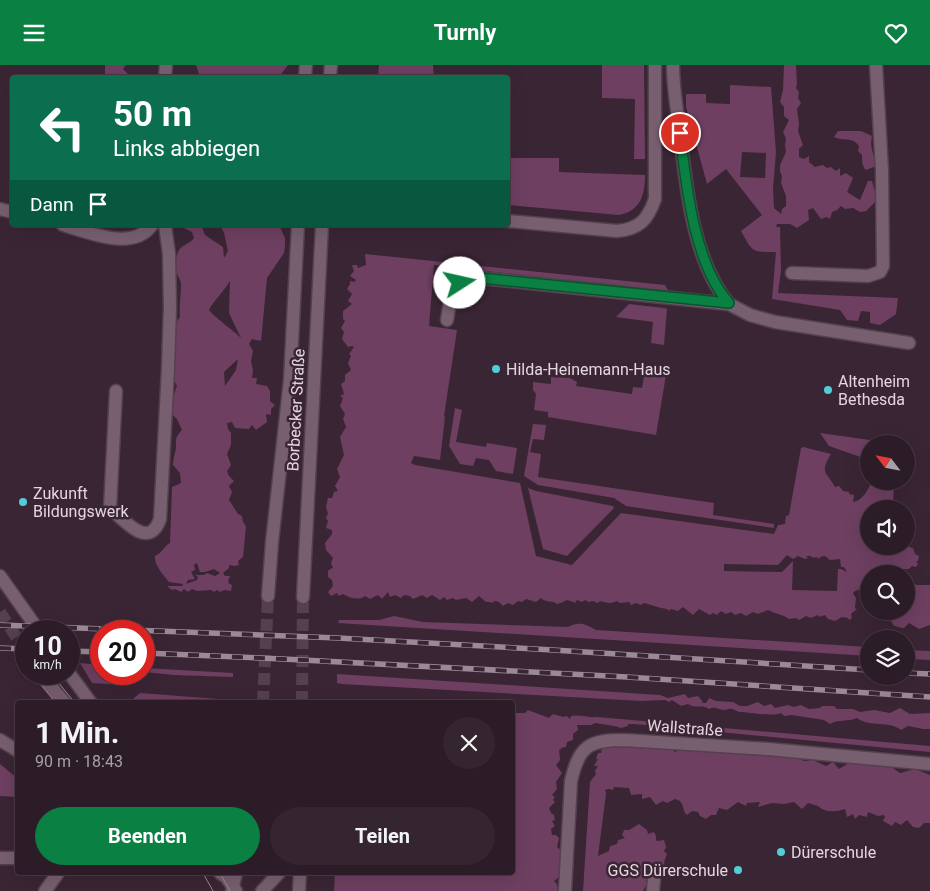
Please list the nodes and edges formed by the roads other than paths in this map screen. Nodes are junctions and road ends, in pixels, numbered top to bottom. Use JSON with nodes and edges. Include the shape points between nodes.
{"nodes":[{"id":1,"x":655,"y":65,"type":"edge"},
{"id":2,"x":673,"y":65,"type":"edge"},
{"id":3,"x":876,"y":65,"type":"edge"},
{"id":4,"x":510,"y":221,"type":"edge"},
{"id":5,"x":70,"y":227,"type":"edge"},
{"id":6,"x":150,"y":227,"type":"edge"},
{"id":7,"x":165,"y":227,"type":"edge"},
{"id":8,"x":298,"y":227,"type":"edge"},
{"id":9,"x":322,"y":227,"type":"edge"},
{"id":10,"x":792,"y":273,"type":"dead end"},
{"id":11,"x":729,"y":303,"type":"junction"},
{"id":12,"x":447,"y":320,"type":"dead end"},
{"id":13,"x":909,"y":343,"type":"dead end"},
{"id":14,"x":116,"y":391,"type":"dead end"},
{"id":15,"x":0,"y":576,"type":"edge"},
{"id":16,"x":268,"y":596,"type":"tunnel mouth"},
{"id":17,"x":303,"y":597,"type":"tunnel mouth"},
{"id":18,"x":31,"y":620,"type":"edge"},
{"id":19,"x":50,"y":685,"type":"tunnel mouth"},
{"id":20,"x":78,"y":685,"type":"edge"},
{"id":21,"x":62,"y":700,"type":"edge"},
{"id":22,"x":89,"y":700,"type":"edge"},
{"id":23,"x":0,"y":740,"type":"edge"},
{"id":24,"x":15,"y":749,"type":"edge"},
{"id":25,"x":930,"y":764,"type":"edge"},
{"id":26,"x":0,"y":858,"type":"edge"},
{"id":27,"x":15,"y":858,"type":"edge"},
{"id":28,"x":57,"y":875,"type":"edge"},
{"id":29,"x":223,"y":875,"type":"edge"},
{"id":30,"x":236,"y":875,"type":"edge"},
{"id":31,"x":277,"y":875,"type":"edge"},
{"id":32,"x":300,"y":875,"type":"edge"},
{"id":33,"x":234,"y":889,"type":"edge"},
{"id":34,"x":45,"y":891,"type":"edge"},
{"id":35,"x":262,"y":891,"type":"edge"},
{"id":36,"x":299,"y":891,"type":"edge"},
{"id":37,"x":565,"y":891,"type":"edge"}],
"edges":[{"from":1,"to":4,"type":"street","via":[[655,199],[645,219],[629,230],[617,231]]},
{"from":2,"to":11,"type":"street","via":[[684,171],[694,221],[706,263]]},
{"from":3,"to":10,"type":"street","via":[[883,266],[880,272],[868,276]]},
{"from":5,"to":6,"type":"street","via":[[125,239]]},
{"from":7,"to":14,"type":"street","via":[[169,254],[160,519],[156,528],[148,533],[138,532],[110,508]]},
{"from":8,"to":16,"type":"street","name":"Borbecker Straße","via":[[290,380]]},
{"from":9,"to":17,"type":"street","name":"Borbecker Straße"},
{"from":11,"to":12,"type":"street","via":[[475,278],[460,283],[455,289]]},
{"from":11,"to":13,"type":"street","via":[[750,315],[774,322]]},
{"from":15,"to":18,"type":"street"},
{"from":19,"to":21,"type":"street"},
{"from":20,"to":22,"type":"street"},
{"from":23,"to":24,"type":"street"},
{"from":25,"to":37,"type":"street","name":"Wallstraße","via":[[624,740],[598,742],[583,751],[574,766]]},
{"from":26,"to":27,"type":"street"},
{"from":28,"to":34,"type":"street"},
{"from":29,"to":33,"type":"street"},
{"from":30,"to":33,"type":"street"},
{"from":31,"to":35,"type":"street"},
{"from":32,"to":36,"type":"street"}]}
